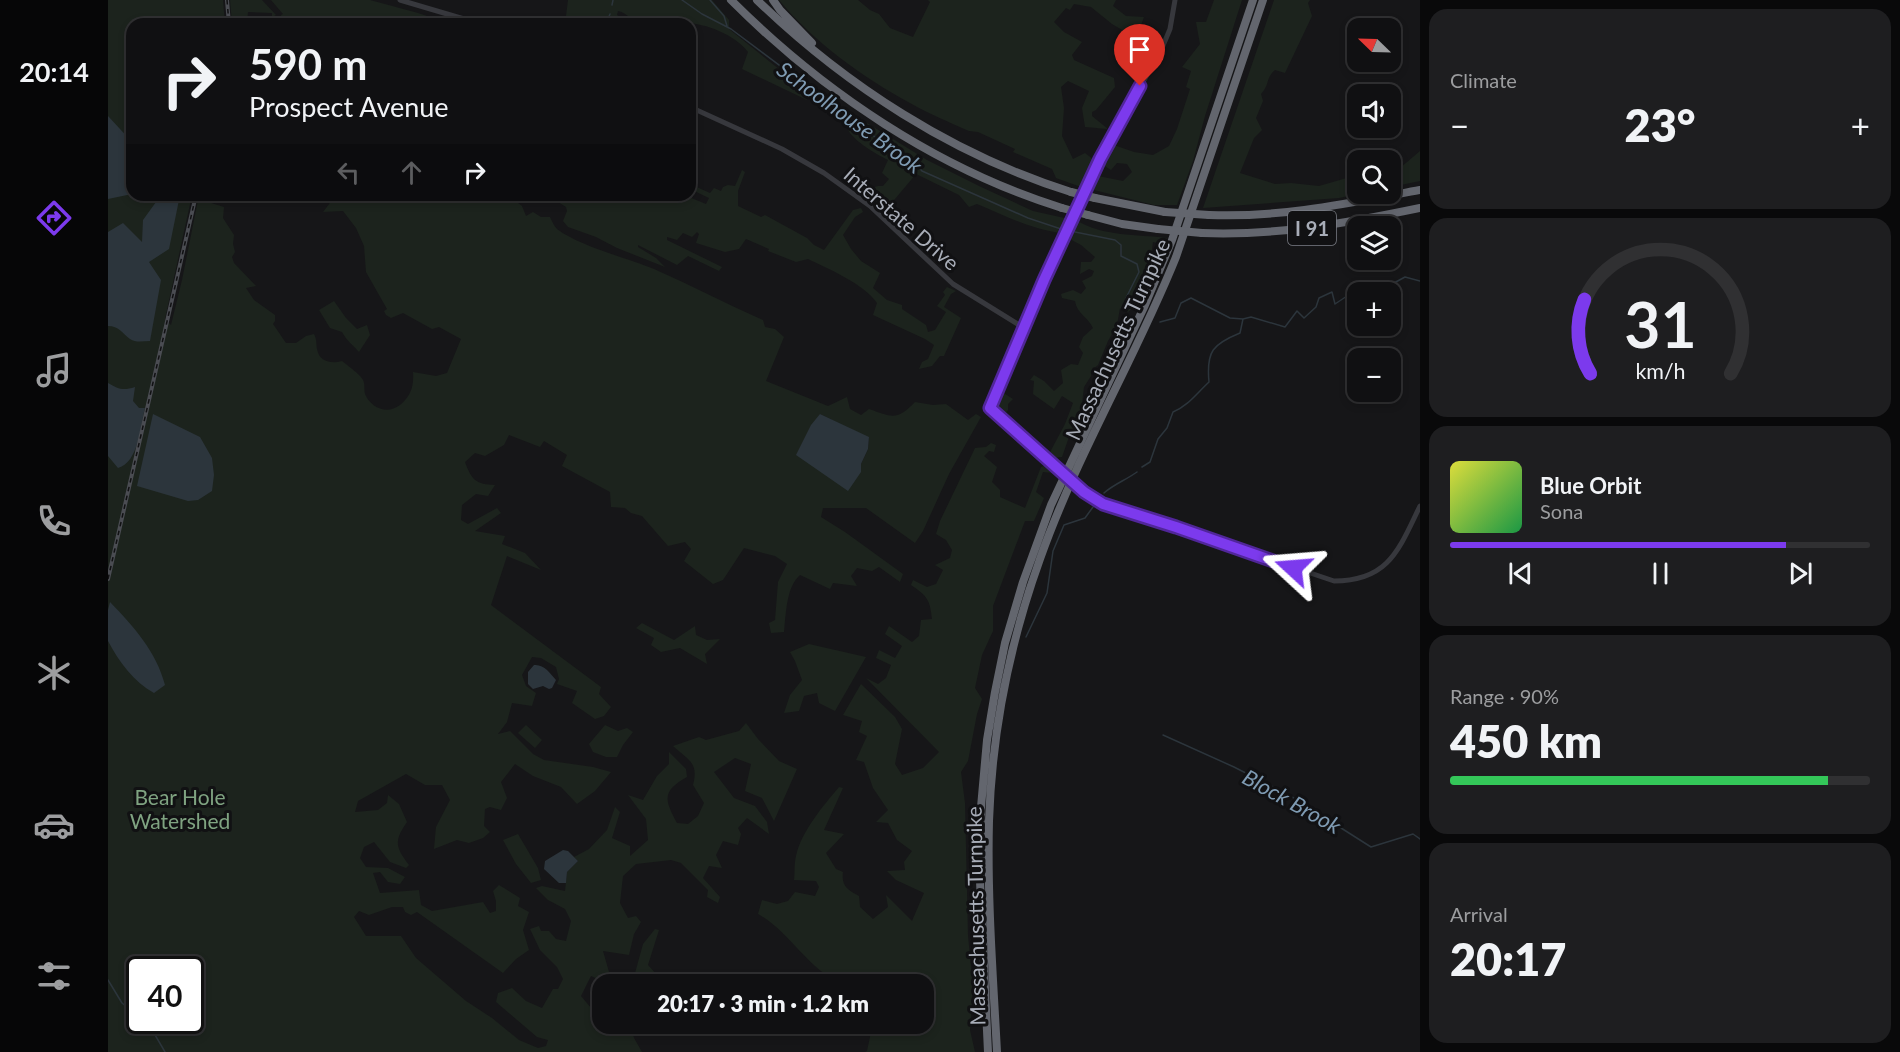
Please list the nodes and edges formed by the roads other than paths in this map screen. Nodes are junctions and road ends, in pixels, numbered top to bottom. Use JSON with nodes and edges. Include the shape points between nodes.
{"nodes":[{"id":1,"x":400,"y":0,"type":"edge"},
{"id":2,"x":731,"y":0,"type":"edge"},
{"id":3,"x":757,"y":0,"type":"edge"},
{"id":4,"x":773,"y":0,"type":"edge"},
{"id":5,"x":1175,"y":0,"type":"edge"},
{"id":6,"x":1252,"y":0,"type":"edge"},
{"id":7,"x":1263,"y":0,"type":"edge"},
{"id":8,"x":1268,"y":0,"type":"edge"},
{"id":9,"x":461,"y":18,"type":"edge"},
{"id":10,"x":1245,"y":52,"type":"junction"},
{"id":11,"x":848,"y":76,"type":"junction"},
{"id":12,"x":696,"y":110,"type":"edge"},
{"id":13,"x":1420,"y":190,"type":"edge"},
{"id":14,"x":1420,"y":208,"type":"edge"},
{"id":15,"x":1024,"y":328,"type":"junction"},
{"id":16,"x":1420,"y":507,"type":"edge"},
{"id":17,"x":988,"y":1052,"type":"edge"},
{"id":18,"x":997,"y":1052,"type":"edge"}],
"edges":[{"from":1,"to":9,"type":"street"},
{"from":2,"to":14,"type":"highway","number":"I 91","bridge":true,"via":[[810,71],[881,121],[970,171],[1062,208],[1122,224],[1202,233],[1304,229]]},
{"from":3,"to":11,"type":"highway","number":"I 91"},
{"from":4,"to":11,"type":"highway"},
{"from":5,"to":15,"type":"street","via":[[1162,48],[1105,149]]},
{"from":6,"to":17,"type":"highway","name":"Massachusetts Turnpike","via":[[1177,228],[1040,532],[1005,643],[987,740],[981,807]]},
{"from":7,"to":10,"type":"highway","name":"Massachusetts Turnpike"},
{"from":8,"to":10,"type":"highway"},
{"from":10,"to":18,"type":"highway","name":"Massachusetts Turnpike","via":[[1176,256],[1054,520],[1015,640],[997,736],[989,818]]},
{"from":11,"to":13,"type":"highway","number":"I 91","bridge":true,"via":[[962,147],[1028,177],[1071,192],[1165,212],[1250,215],[1300,211]]},
{"from":12,"to":15,"type":"street","name":"Interstate Drive","via":[[782,148],[824,173],[870,206],[953,284]]},
{"from":15,"to":16,"type":"street","bridge":true,"via":[[990,408],[1103,504],[1334,581],[1356,580],[1378,571],[1394,555]]}]}
